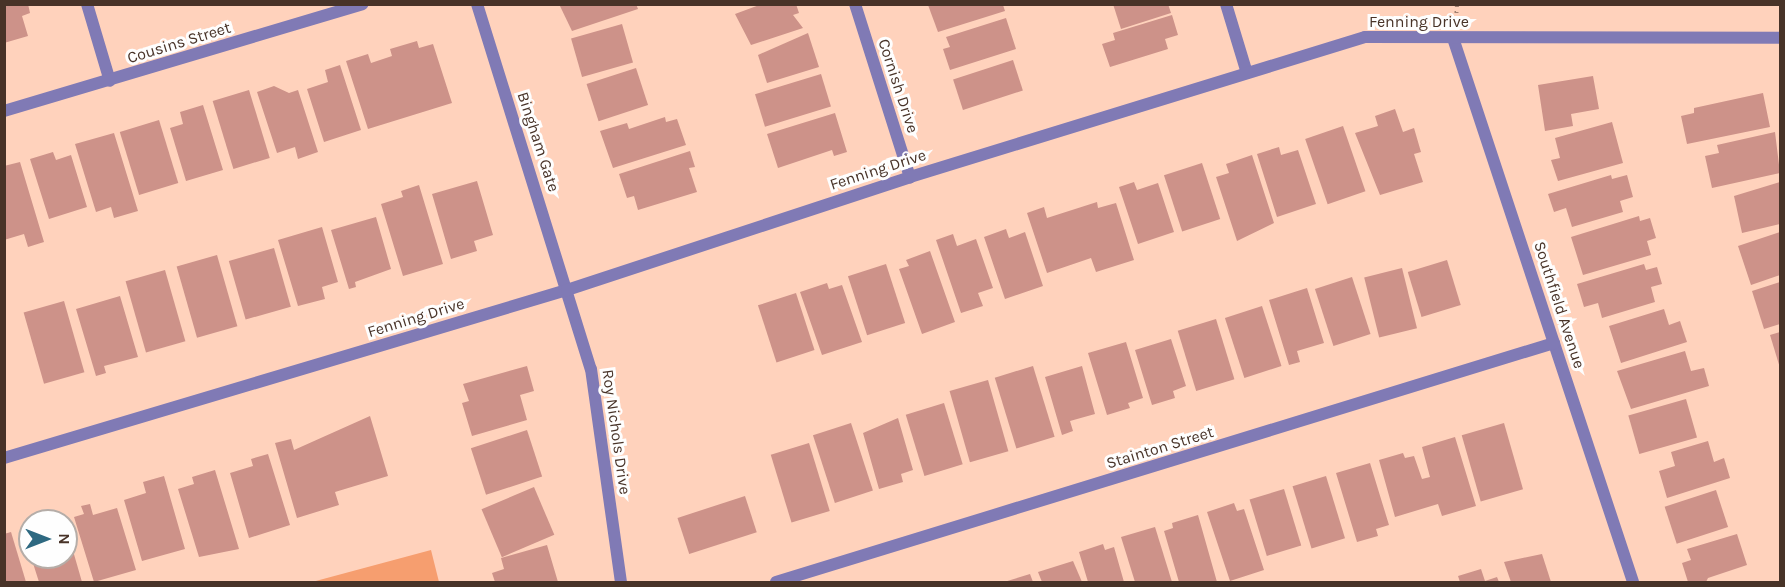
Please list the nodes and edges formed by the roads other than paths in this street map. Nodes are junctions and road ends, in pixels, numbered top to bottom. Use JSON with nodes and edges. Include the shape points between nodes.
{"nodes":[{"id":1,"x":87,"y":4,"type":"edge"},
{"id":2,"x":362,"y":4,"type":"edge"},
{"id":3,"x":477,"y":4,"type":"edge"},
{"id":4,"x":855,"y":4,"type":"edge"},
{"id":5,"x":1226,"y":4,"type":"edge"},
{"id":6,"x":1453,"y":38,"type":"junction"},
{"id":7,"x":1780,"y":38,"type":"edge"},
{"id":8,"x":1247,"y":73,"type":"junction"},
{"id":9,"x":110,"y":81,"type":"junction"},
{"id":10,"x":4,"y":111,"type":"edge"},
{"id":11,"x":910,"y":177,"type":"junction"},
{"id":12,"x":567,"y":290,"type":"junction"},
{"id":13,"x":1554,"y":343,"type":"junction"},
{"id":14,"x":4,"y":458,"type":"edge"},
{"id":15,"x":621,"y":582,"type":"edge"},
{"id":16,"x":776,"y":582,"type":"edge"},
{"id":17,"x":1633,"y":582,"type":"edge"}],
"edges":[{"from":1,"to":9,"type":"street"},
{"from":2,"to":9,"type":"street","name":"Cousins Street"},
{"from":3,"to":12,"type":"street","name":"Bingham Gate"},
{"from":4,"to":11,"type":"street","name":"Cornish Drive"},
{"from":5,"to":8,"type":"street"},
{"from":6,"to":7,"type":"street","name":"Fenning Drive"},
{"from":6,"to":8,"type":"street","name":"Fenning Drive","via":[[1365,37]]},
{"from":6,"to":13,"type":"street","name":"Southfield Avenue"},
{"from":8,"to":11,"type":"street","name":"Fenning Drive"},
{"from":9,"to":10,"type":"street","name":"Cousins Street"},
{"from":11,"to":12,"type":"street","name":"Fenning Drive"},
{"from":12,"to":14,"type":"street","name":"Fenning Drive"},
{"from":12,"to":15,"type":"street","name":"Roy Nichols Drive","via":[[591,369]]},
{"from":13,"to":16,"type":"street","name":"Stainton Street"},
{"from":13,"to":17,"type":"street","name":"Southfield Avenue"}]}
